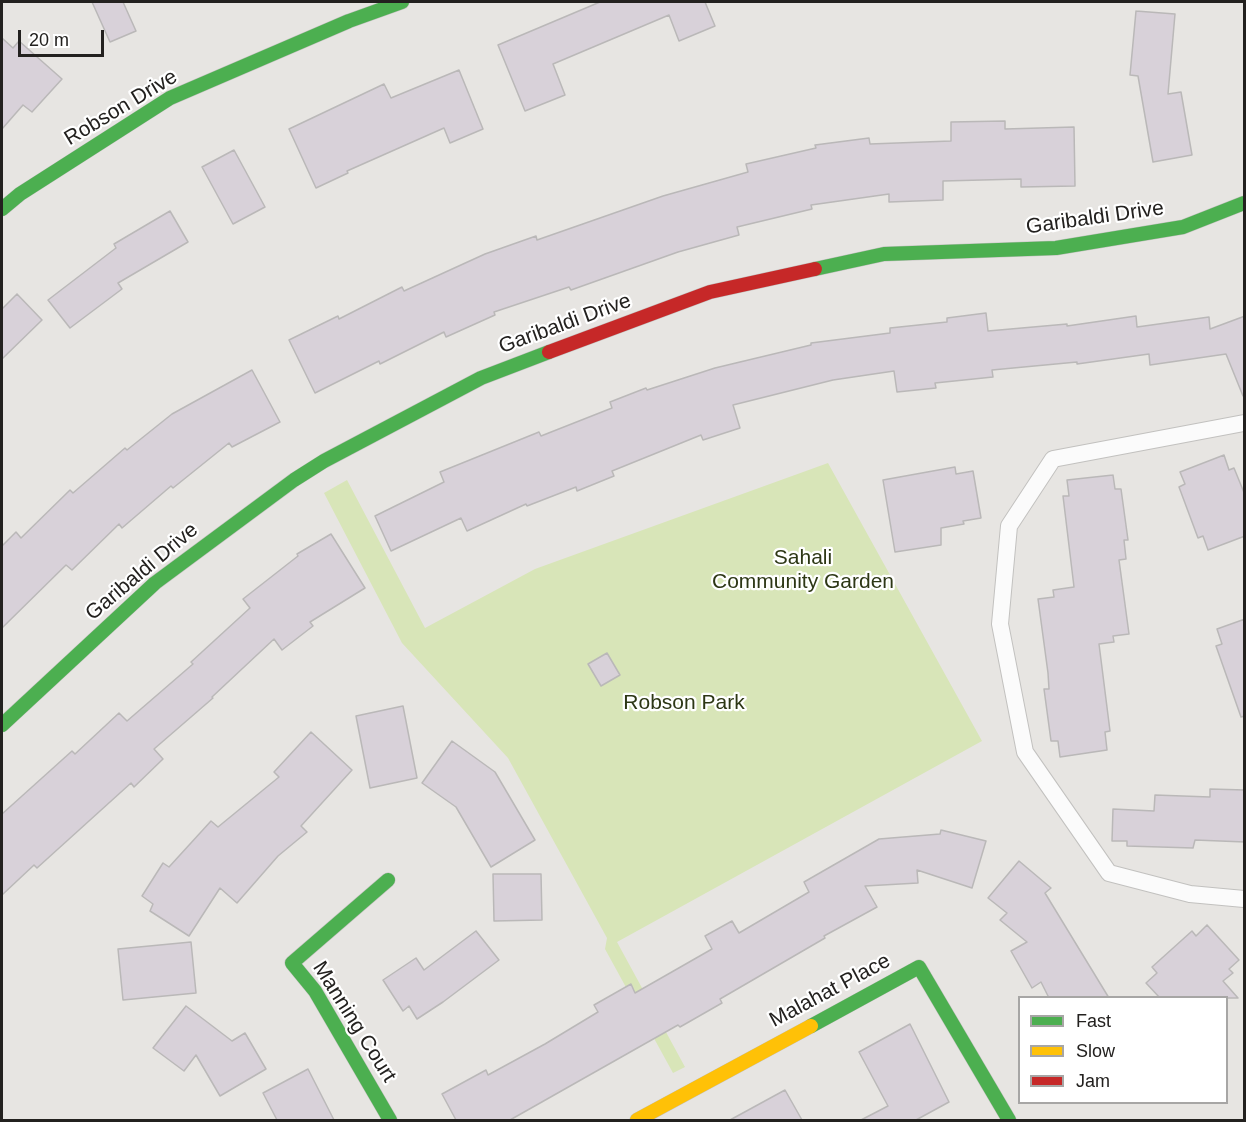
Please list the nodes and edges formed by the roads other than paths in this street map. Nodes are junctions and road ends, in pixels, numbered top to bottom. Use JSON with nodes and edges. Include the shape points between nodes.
{"nodes":[{"id":1,"x":402,"y":2,"type":"edge"},
{"id":2,"x":1245,"y":203,"type":"edge"},
{"id":3,"x":2,"y":209,"type":"edge"},
{"id":4,"x":1245,"y":423,"type":"edge"},
{"id":5,"x":2,"y":725,"type":"edge"},
{"id":6,"x":388,"y":880,"type":"dead end"},
{"id":7,"x":1245,"y":899,"type":"edge"},
{"id":8,"x":390,"y":1120,"type":"edge"},
{"id":9,"x":637,"y":1120,"type":"edge"},
{"id":10,"x":1009,"y":1120,"type":"edge"}],
"edges":[{"from":1,"to":3,"type":"street","name":"Robson Drive","via":[[170,98]]},
{"from":2,"to":5,"type":"street","name":"Garibaldi Drive","via":[[1183,227],[1056,248],[884,254],[710,292],[481,378],[294,480],[155,583]]},
{"from":4,"to":7,"type":"lane","via":[[1053,459],[1009,526],[1000,624],[1025,752],[1109,873],[1190,894]]},
{"from":6,"to":8,"type":"street","name":"Manning Court","via":[[292,963],[315,991]]},
{"from":9,"to":10,"type":"street","name":"Malahat Place","via":[[919,967]]}]}
